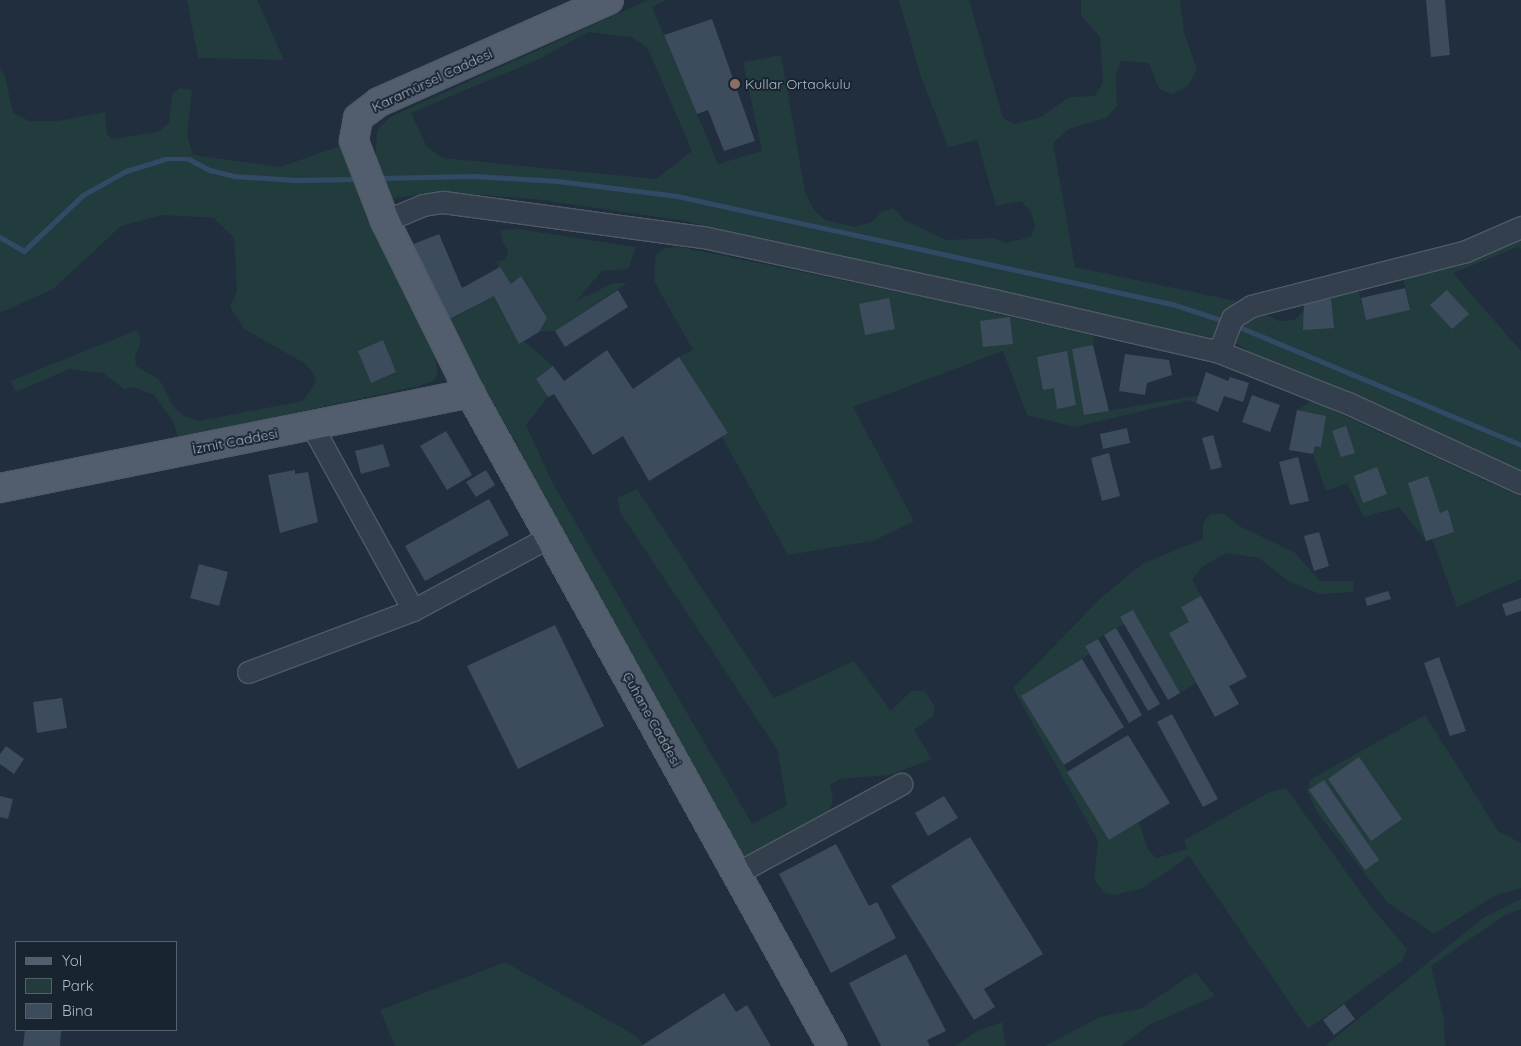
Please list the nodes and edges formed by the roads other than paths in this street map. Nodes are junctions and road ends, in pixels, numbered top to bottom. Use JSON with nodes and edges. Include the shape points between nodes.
{"nodes":[{"id":1,"x":609,"y":0,"type":"edge"},
{"id":2,"x":381,"y":213,"type":"junction"},
{"id":3,"x":1521,"y":226,"type":"edge"},
{"id":4,"x":1225,"y":336,"type":"junction"},
{"id":5,"x":470,"y":393,"type":"junction"},
{"id":6,"x":312,"y":426,"type":"junction"},
{"id":7,"x":1521,"y":483,"type":"edge"},
{"id":8,"x":0,"y":488,"type":"edge"},
{"id":9,"x":551,"y":536,"type":"junction"},
{"id":10,"x":414,"y":610,"type":"junction"},
{"id":11,"x":248,"y":672,"type":"dead end"},
{"id":12,"x":902,"y":784,"type":"dead end"},
{"id":13,"x":737,"y":873,"type":"junction"},
{"id":14,"x":832,"y":1046,"type":"edge"}],
"edges":[{"from":1,"to":2,"type":"main road","name":"Karamürsel Caddesi","via":[[367,109],[354,129],[361,162]]},
{"from":2,"to":4,"type":"street","via":[[443,202],[703,237]]},
{"from":2,"to":5,"type":"main road","name":"Karamürsel Caddesi"},
{"from":3,"to":4,"type":"street","via":[[1466,251],[1264,300],[1238,312]]},
{"from":4,"to":7,"type":"street","via":[[1348,403]]},
{"from":5,"to":6,"type":"main road","name":"İzmit Caddesi"},
{"from":5,"to":9,"type":"main road","name":"Çuhane Caddesi"},
{"from":6,"to":8,"type":"main road","name":"İzmit Caddesi"},
{"from":6,"to":10,"type":"street"},
{"from":9,"to":10,"type":"street"},
{"from":9,"to":13,"type":"main road","name":"Çuhane Caddesi"},
{"from":10,"to":11,"type":"street"},
{"from":12,"to":13,"type":"street"},
{"from":13,"to":14,"type":"main road","name":"Çuhane Caddesi"}]}
